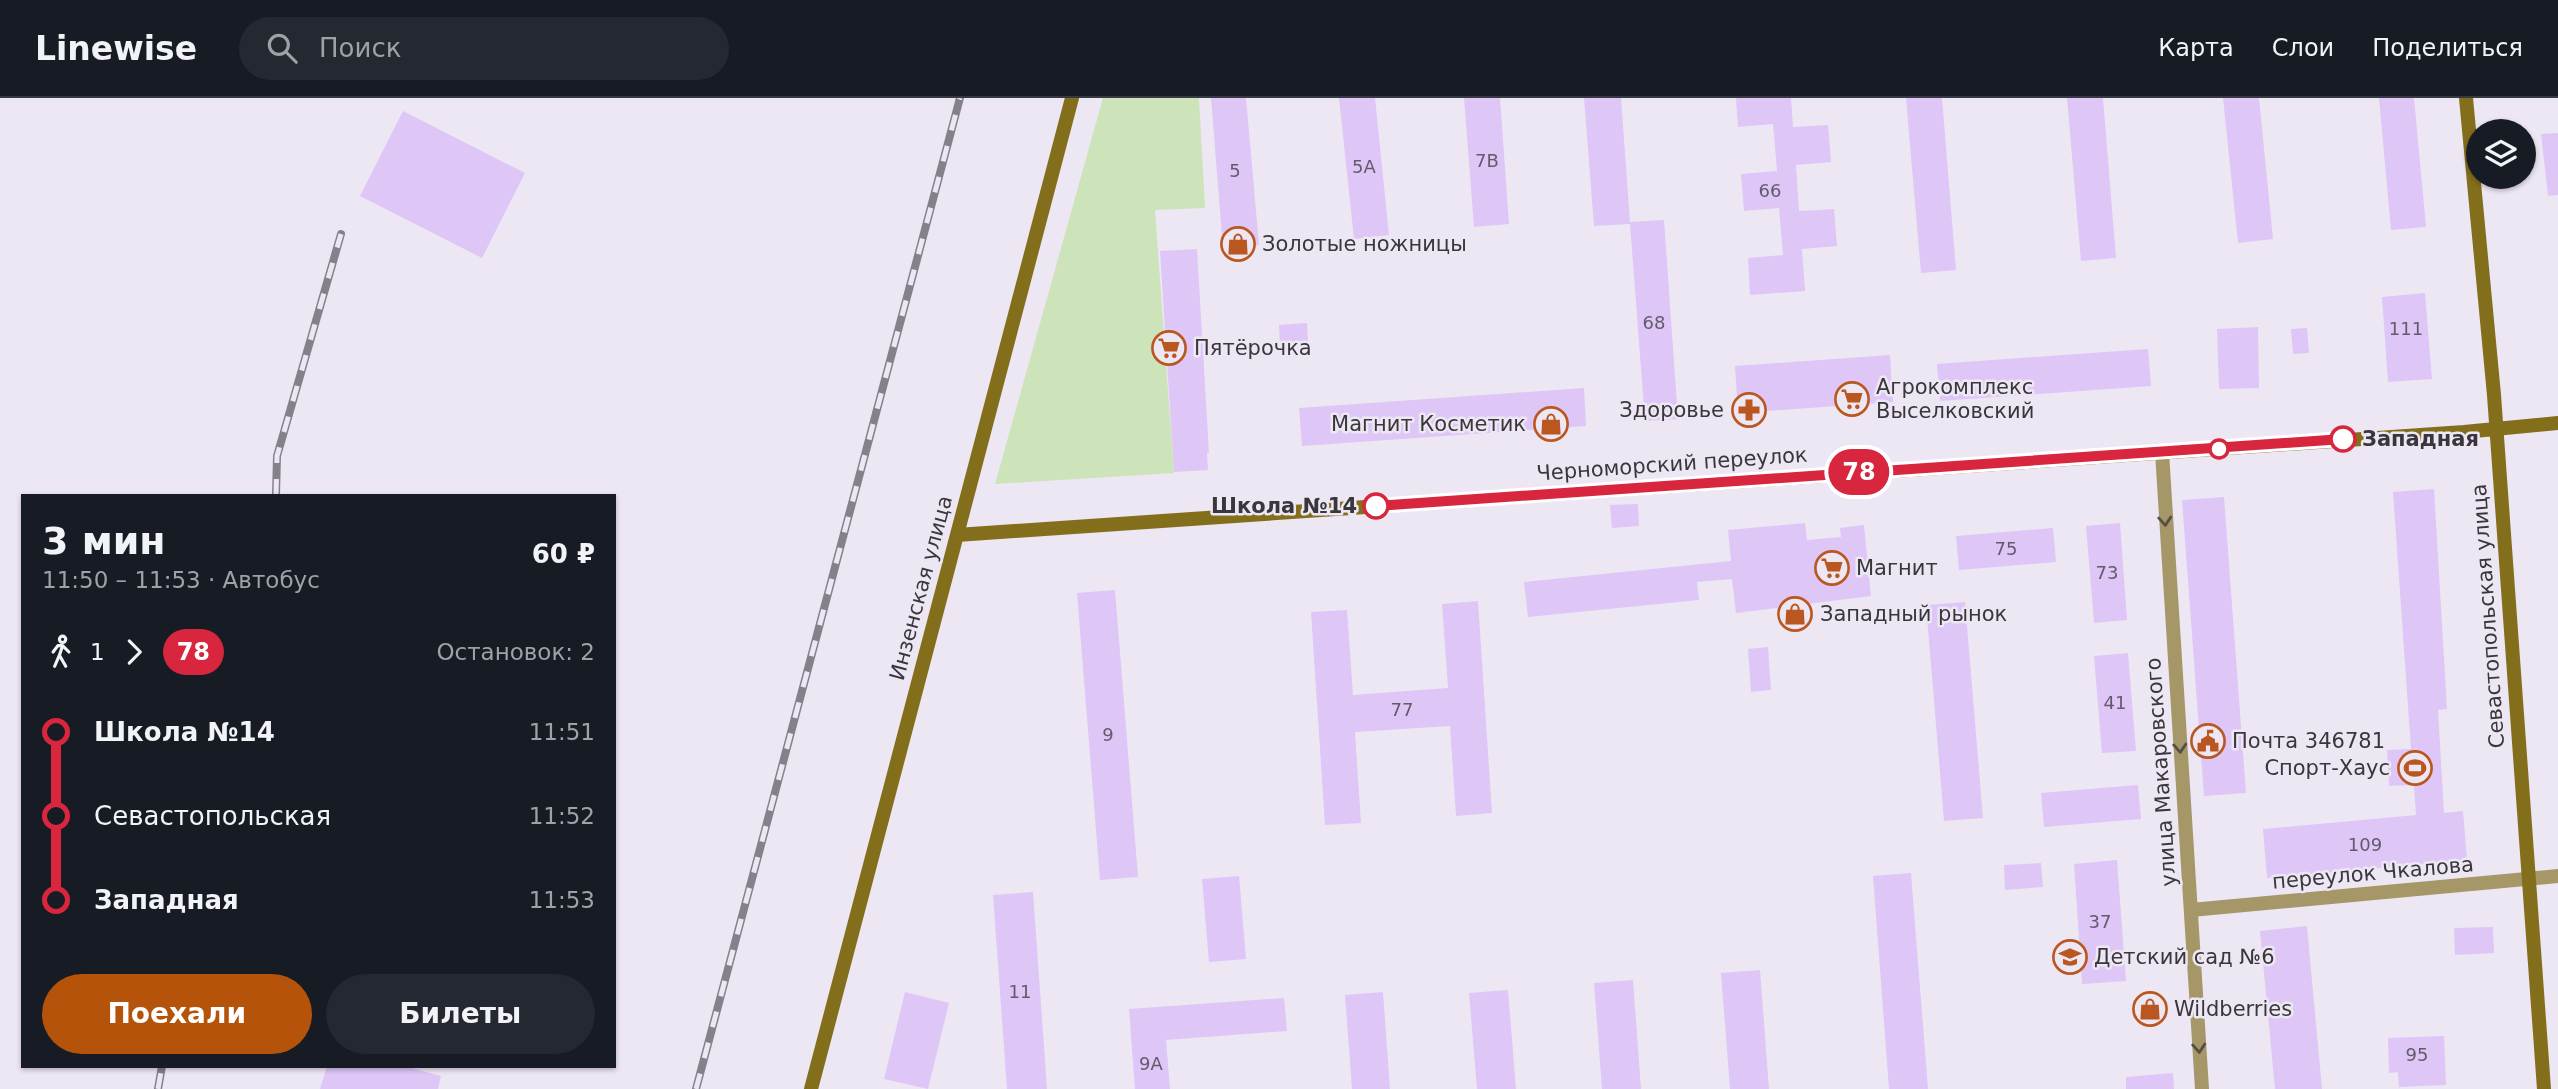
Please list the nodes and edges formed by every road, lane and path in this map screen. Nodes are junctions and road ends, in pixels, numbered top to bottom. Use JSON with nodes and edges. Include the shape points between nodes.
{"nodes":[{"id":1,"x":1072,"y":98,"type":"edge"},
{"id":2,"x":2466,"y":98,"type":"edge"},
{"id":3,"x":2558,"y":423,"type":"edge"},
{"id":4,"x":2496,"y":429,"type":"junction"},
{"id":5,"x":2162,"y":452,"type":"junction"},
{"id":6,"x":957,"y":534,"type":"junction"},
{"id":7,"x":2558,"y":876,"type":"edge"},
{"id":8,"x":2527,"y":880,"type":"junction"},
{"id":9,"x":2191,"y":910,"type":"junction"},
{"id":10,"x":811,"y":1089,"type":"edge"},
{"id":11,"x":2202,"y":1089,"type":"edge"},
{"id":12,"x":2544,"y":1089,"type":"edge"}],
"edges":[{"from":1,"to":6,"type":"street","name":"Инзенская улица"},
{"from":2,"to":4,"type":"street","name":"Севастопольская улица"},
{"from":3,"to":4,"type":"street","name":"Черноморский переулок"},
{"from":4,"to":5,"type":"street","name":"Черноморский переулок"},
{"from":4,"to":8,"type":"street","name":"Севастопольская улица"},
{"from":5,"to":6,"type":"street","name":"Черноморский переулок"},
{"from":5,"to":9,"type":"street","name":"улица Макаровского","one_way":true},
{"from":6,"to":10,"type":"street","name":"Инзенская улица"},
{"from":7,"to":8,"type":"street","name":"переулок Чкалова"},
{"from":8,"to":9,"type":"street","name":"переулок Чкалова"},
{"from":8,"to":12,"type":"street","name":"Севастопольская улица"},
{"from":9,"to":11,"type":"street","name":"улица Макаровского","one_way":true}]}
